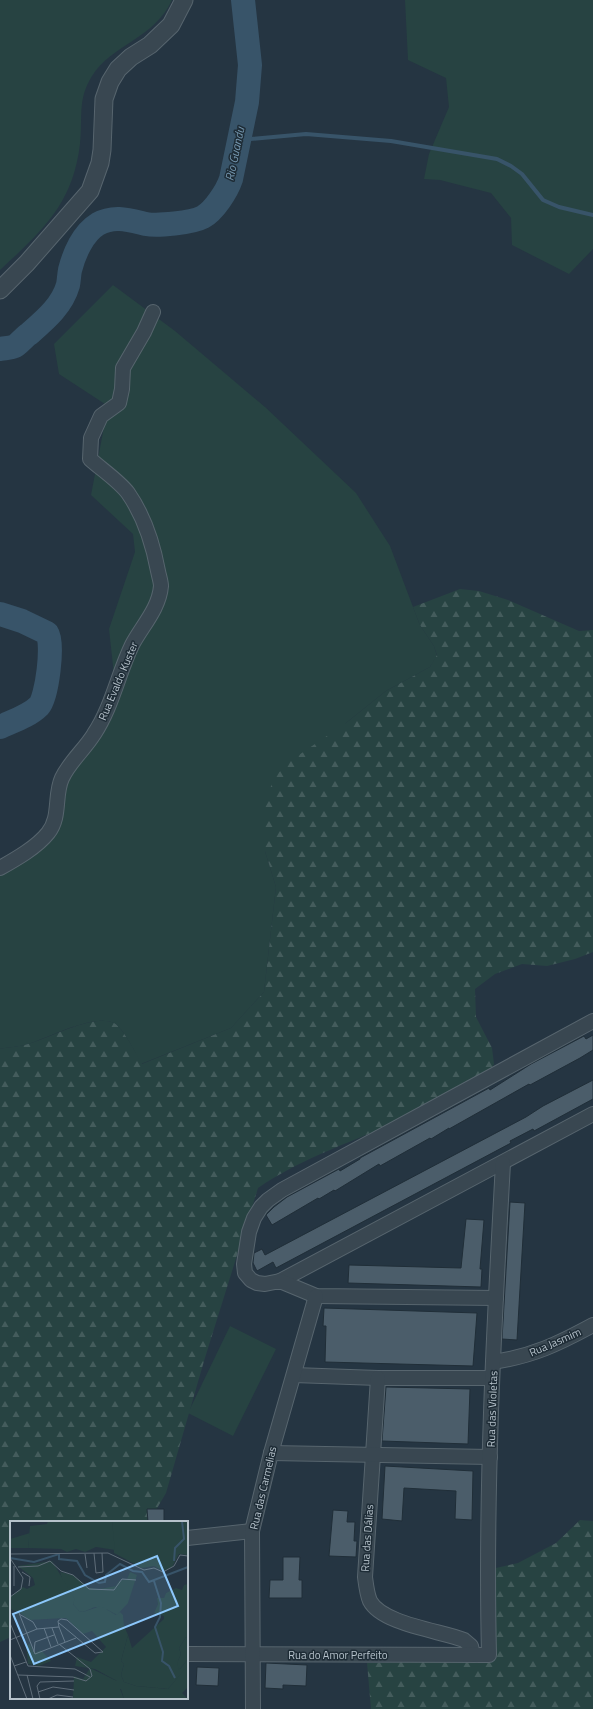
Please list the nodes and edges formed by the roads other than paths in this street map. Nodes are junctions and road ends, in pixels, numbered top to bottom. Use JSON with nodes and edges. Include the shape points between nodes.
{"nodes":[{"id":1,"x":184,"y":0,"type":"edge"},
{"id":2,"x":0,"y":290,"type":"edge"},
{"id":3,"x":153,"y":312,"type":"dead end"},
{"id":4,"x":0,"y":868,"type":"edge"},
{"id":5,"x":593,"y":1021,"type":"edge"},
{"id":6,"x":593,"y":1114,"type":"edge"},
{"id":7,"x":503,"y":1163,"type":"junction"},
{"id":8,"x":280,"y":1281,"type":"junction"},
{"id":9,"x":316,"y":1296,"type":"junction"},
{"id":10,"x":496,"y":1298,"type":"junction"},
{"id":11,"x":593,"y":1325,"type":"edge"},
{"id":12,"x":493,"y":1362,"type":"junction"},
{"id":13,"x":294,"y":1375,"type":"junction"},
{"id":14,"x":378,"y":1378,"type":"junction"},
{"id":15,"x":491,"y":1378,"type":"junction"},
{"id":16,"x":270,"y":1452,"type":"junction"},
{"id":17,"x":374,"y":1455,"type":"junction"},
{"id":18,"x":490,"y":1457,"type":"junction"},
{"id":19,"x":252,"y":1531,"type":"junction"},
{"id":20,"x":188,"y":1538,"type":"edge"},
{"id":21,"x":188,"y":1654,"type":"edge"},
{"id":22,"x":253,"y":1655,"type":"junction"},
{"id":23,"x":473,"y":1655,"type":"junction"},
{"id":24,"x":489,"y":1655,"type":"joint"},
{"id":25,"x":253,"y":1709,"type":"edge"}],
"edges":[{"from":1,"to":2,"type":"street","via":[[171,25],[118,69],[110,82],[104,99],[100,162],[90,191]]},
{"from":3,"to":4,"type":"street","name":"Rua Evaldo Kuster","via":[[123,368],[119,403],[101,416],[91,438],[90,459],[127,492],[142,517],[155,553],[161,586],[155,610],[132,645],[106,713],[61,779],[56,811],[49,832]]},
{"from":5,"to":8,"type":"street","via":[[282,1190],[268,1200],[254,1218],[246,1246],[245,1273],[257,1283]]},
{"from":6,"to":7,"type":"street"},
{"from":7,"to":8,"type":"street"},
{"from":7,"to":10,"type":"street","name":"Rua das Violetas"},
{"from":8,"to":9,"type":"street"},
{"from":9,"to":10,"type":"street"},
{"from":9,"to":13,"type":"street","name":"Rua das Carmelias"},
{"from":10,"to":12,"type":"street","name":"Rua das Violetas"},
{"from":11,"to":12,"type":"street","name":"Rua Jasmim","via":[[544,1350],[520,1358]]},
{"from":12,"to":15,"type":"street","name":"Rua das Violetas"},
{"from":13,"to":14,"type":"street"},
{"from":13,"to":16,"type":"street","name":"Rua das Carmelias"},
{"from":14,"to":15,"type":"street"},
{"from":14,"to":17,"type":"street","name":"Rua das Dálias"},
{"from":15,"to":18,"type":"street","name":"Rua das Violetas"},
{"from":16,"to":17,"type":"street"},
{"from":16,"to":19,"type":"street","name":"Rua das Carmelias"},
{"from":17,"to":18,"type":"street"},
{"from":17,"to":23,"type":"street","name":"Rua das Dálias","via":[[364,1577],[370,1602],[393,1619],[464,1640],[471,1646]]},
{"from":18,"to":24,"type":"street","name":"Rua das Violetas"},
{"from":19,"to":20,"type":"street"},
{"from":19,"to":22,"type":"street","name":"Rua das Carmelias"},
{"from":21,"to":22,"type":"street","name":"Rua do Amor Perfeito"},
{"from":22,"to":23,"type":"street","name":"Rua do Amor Perfeito"},
{"from":22,"to":25,"type":"street","name":"Rua das Carmelias"},
{"from":23,"to":24,"type":"street","name":"Rua do Amor Perfeito"}]}
